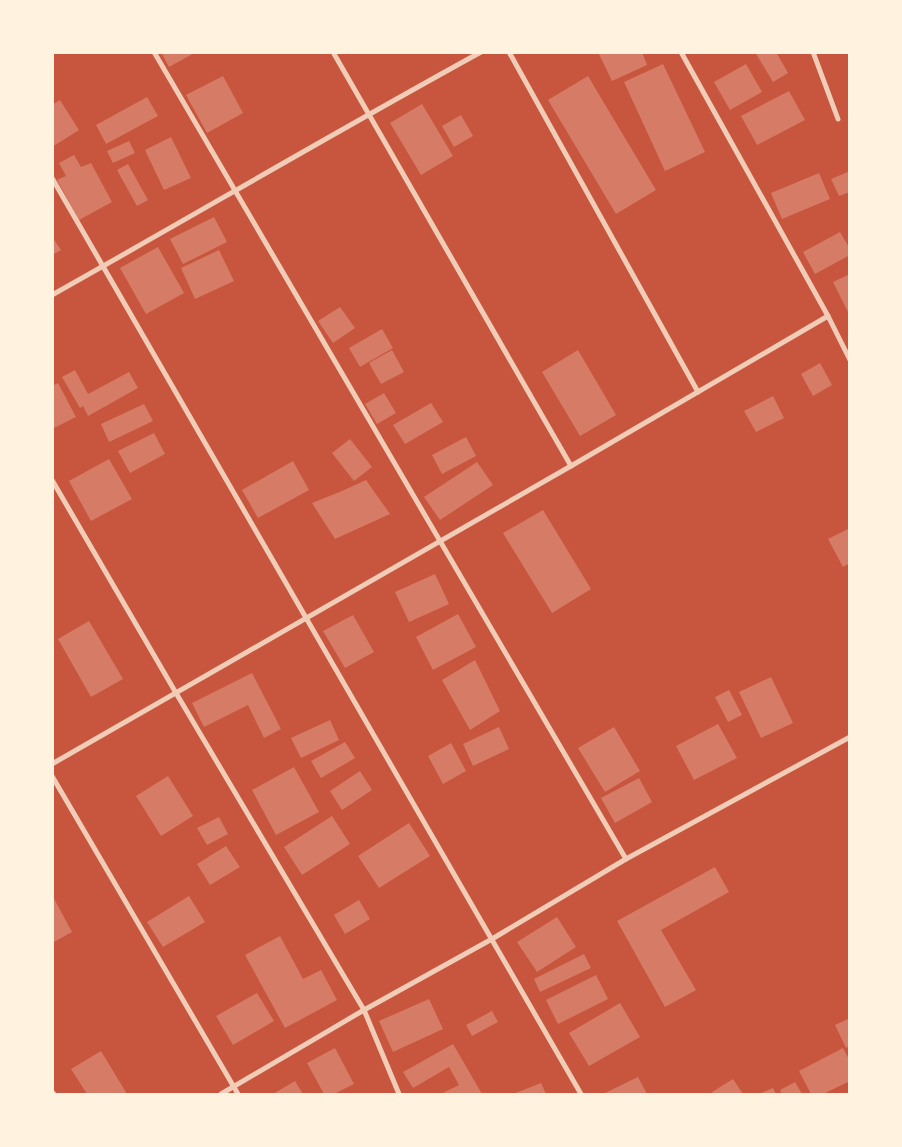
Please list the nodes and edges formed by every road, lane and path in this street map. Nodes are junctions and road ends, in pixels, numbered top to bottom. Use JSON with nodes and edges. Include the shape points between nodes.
{"nodes":[{"id":1,"x":154,"y":52,"type":"edge"},
{"id":2,"x":333,"y":52,"type":"edge"},
{"id":3,"x":481,"y":52,"type":"edge"},
{"id":4,"x":509,"y":52,"type":"edge"},
{"id":5,"x":681,"y":52,"type":"edge"},
{"id":6,"x":812,"y":52,"type":"edge"},
{"id":7,"x":369,"y":114,"type":"junction"},
{"id":8,"x":838,"y":119,"type":"dead end"},
{"id":9,"x":52,"y":178,"type":"edge"},
{"id":10,"x":236,"y":192,"type":"junction"},
{"id":11,"x":103,"y":266,"type":"junction"},
{"id":12,"x":52,"y":295,"type":"edge"},
{"id":13,"x":828,"y":316,"type":"junction"},
{"id":14,"x":850,"y":360,"type":"edge"},
{"id":15,"x":698,"y":392,"type":"junction"},
{"id":16,"x":571,"y":466,"type":"junction"},
{"id":17,"x":52,"y":480,"type":"edge"},
{"id":18,"x":440,"y":541,"type":"junction"},
{"id":19,"x":306,"y":618,"type":"junction"},
{"id":20,"x":176,"y":693,"type":"junction"},
{"id":21,"x":850,"y":737,"type":"edge"},
{"id":22,"x":52,"y":764,"type":"edge"},
{"id":23,"x":52,"y":776,"type":"edge"},
{"id":24,"x":626,"y":859,"type":"junction"},
{"id":25,"x":492,"y":939,"type":"junction"},
{"id":26,"x":364,"y":1010,"type":"junction"},
{"id":27,"x":234,"y":1087,"type":"junction"},
{"id":28,"x":221,"y":1094,"type":"edge"},
{"id":29,"x":238,"y":1094,"type":"edge"},
{"id":30,"x":399,"y":1094,"type":"edge"},
{"id":31,"x":581,"y":1094,"type":"edge"}],
"edges":[{"from":1,"to":10,"type":"street"},
{"from":2,"to":7,"type":"street"},
{"from":3,"to":7,"type":"street"},
{"from":4,"to":15,"type":"street"},
{"from":5,"to":13,"type":"street"},
{"from":6,"to":8,"type":"street"},
{"from":7,"to":10,"type":"street"},
{"from":7,"to":16,"type":"street"},
{"from":9,"to":11,"type":"street"},
{"from":10,"to":11,"type":"street"},
{"from":10,"to":18,"type":"street"},
{"from":11,"to":12,"type":"street"},
{"from":11,"to":19,"type":"street"},
{"from":13,"to":14,"type":"street"},
{"from":13,"to":15,"type":"street"},
{"from":15,"to":16,"type":"street"},
{"from":16,"to":18,"type":"street"},
{"from":17,"to":20,"type":"street"},
{"from":18,"to":19,"type":"street"},
{"from":18,"to":24,"type":"street"},
{"from":19,"to":20,"type":"street"},
{"from":19,"to":25,"type":"street"},
{"from":20,"to":22,"type":"street"},
{"from":20,"to":26,"type":"street"},
{"from":21,"to":24,"type":"street"},
{"from":23,"to":27,"type":"street"},
{"from":24,"to":25,"type":"street"},
{"from":25,"to":26,"type":"street"},
{"from":25,"to":31,"type":"street"},
{"from":26,"to":27,"type":"street"},
{"from":26,"to":30,"type":"street"},
{"from":27,"to":28,"type":"street"},
{"from":27,"to":29,"type":"street"}]}
